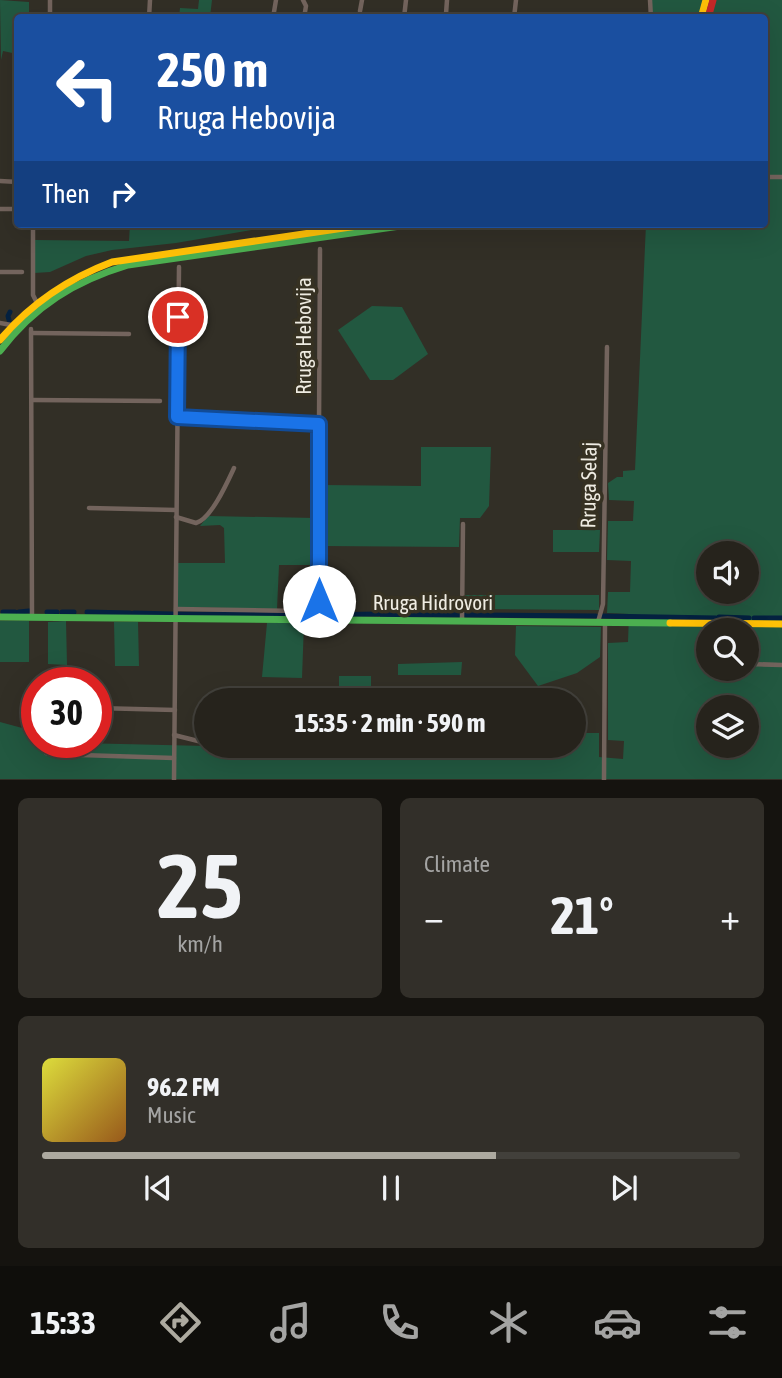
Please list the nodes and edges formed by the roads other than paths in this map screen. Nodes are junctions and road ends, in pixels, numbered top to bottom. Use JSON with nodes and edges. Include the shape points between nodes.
{"nodes":[{"id":1,"x":362,"y":0,"type":"edge"},
{"id":2,"x":360,"y":10,"type":"dead end"},
{"id":3,"x":33,"y":228,"type":"edge"},
{"id":4,"x":344,"y":228,"type":"edge"},
{"id":5,"x":387,"y":228,"type":"edge"},
{"id":6,"x":320,"y":249,"type":"dead end"},
{"id":7,"x":179,"y":267,"type":"dead end"},
{"id":8,"x":0,"y":272,"type":"edge"},
{"id":9,"x":22,"y":272,"type":"dead end"},
{"id":10,"x":36,"y":302,"type":"junction"},
{"id":11,"x":0,"y":323,"type":"edge"},
{"id":12,"x":11,"y":325,"type":"junction"},
{"id":13,"x":129,"y":334,"type":"dead end"},
{"id":14,"x":0,"y":340,"type":"edge"},
{"id":15,"x":607,"y":347,"type":"dead end"},
{"id":16,"x":0,"y":351,"type":"edge"},
{"id":17,"x":32,"y":400,"type":"junction"},
{"id":18,"x":160,"y":401,"type":"dead end"},
{"id":19,"x":177,"y":417,"type":"junction"},
{"id":20,"x":319,"y":424,"type":"junction"},
{"id":21,"x":234,"y":468,"type":"dead end"},
{"id":22,"x":89,"y":508,"type":"dead end"},
{"id":23,"x":176,"y":510,"type":"junction"},
{"id":24,"x":176,"y":517,"type":"junction"},
{"id":25,"x":463,"y":524,"type":"dead end"},
{"id":26,"x":176,"y":609,"type":"junction"},
{"id":27,"x":0,"y":617,"type":"edge"},
{"id":28,"x":32,"y":617,"type":"junction"},
{"id":29,"x":176,"y":619,"type":"junction"},
{"id":30,"x":462,"y":621,"type":"junction"},
{"id":31,"x":601,"y":622,"type":"junction"},
{"id":32,"x":696,"y":623,"type":"edge"},
{"id":33,"x":759,"y":624,"type":"edge"},
{"id":34,"x":782,"y":624,"type":"edge"},
{"id":35,"x":759,"y":664,"type":"edge"},
{"id":36,"x":782,"y":664,"type":"edge"},
{"id":37,"x":112,"y":708,"type":"edge"},
{"id":38,"x":175,"y":710,"type":"junction"},
{"id":39,"x":174,"y":735,"type":"junction"},
{"id":40,"x":194,"y":740,"type":"edge"},
{"id":41,"x":112,"y":756,"type":"edge"},
{"id":42,"x":174,"y":758,"type":"junction"},
{"id":43,"x":174,"y":779,"type":"edge"},
{"id":44,"x":604,"y":779,"type":"edge"}],
"edges":[{"from":1,"to":2,"type":"street"},
{"from":3,"to":10,"type":"street"},
{"from":4,"to":10,"type":"main road","via":[[112,262],[56,286]]},
{"from":5,"to":16,"type":"main road","via":[[103,272],[41,305]]},
{"from":6,"to":20,"type":"street","name":"Rruga Hebovija"},
{"from":7,"to":19,"type":"street"},
{"from":8,"to":9,"type":"street"},
{"from":10,"to":12,"type":"main road"},
{"from":11,"to":12,"type":"street"},
{"from":12,"to":14,"type":"main road"},
{"from":13,"to":17,"type":"street","via":[[32,331]]},
{"from":15,"to":31,"type":"street","name":"Rruga Selaj"},
{"from":17,"to":18,"type":"street"},
{"from":17,"to":28,"type":"street"},
{"from":19,"to":20,"type":"street","name":"Rruga Hebovija"},
{"from":19,"to":23,"type":"street"},
{"from":20,"to":26,"type":"street","name":"Rruga Hebovija","via":[[318,608]]},
{"from":21,"to":24,"type":"street","via":[[204,520],[196,523]]},
{"from":22,"to":23,"type":"street"},
{"from":23,"to":24,"type":"street"},
{"from":24,"to":26,"type":"street"},
{"from":25,"to":30,"type":"street"},
{"from":26,"to":29,"type":"street"},
{"from":27,"to":28,"type":"main road","name":"Rruga Hidrovori"},
{"from":28,"to":29,"type":"main road","name":"Rruga Hidrovori"},
{"from":29,"to":30,"type":"main road","name":"Rruga Hidrovori"},
{"from":29,"to":38,"type":"street"},
{"from":30,"to":31,"type":"main road","name":"Rruga Hidrovori"},
{"from":31,"to":32,"type":"main road","name":"Rruga Hidrovori"},
{"from":31,"to":44,"type":"street","name":"Rruga Selaj"},
{"from":33,"to":34,"type":"main road","name":"Rruga Hidrovori"},
{"from":35,"to":36,"type":"street"},
{"from":37,"to":38,"type":"street"},
{"from":38,"to":39,"type":"street"},
{"from":39,"to":40,"type":"street"},
{"from":39,"to":42,"type":"street"},
{"from":41,"to":42,"type":"street"},
{"from":42,"to":43,"type":"street"}]}
